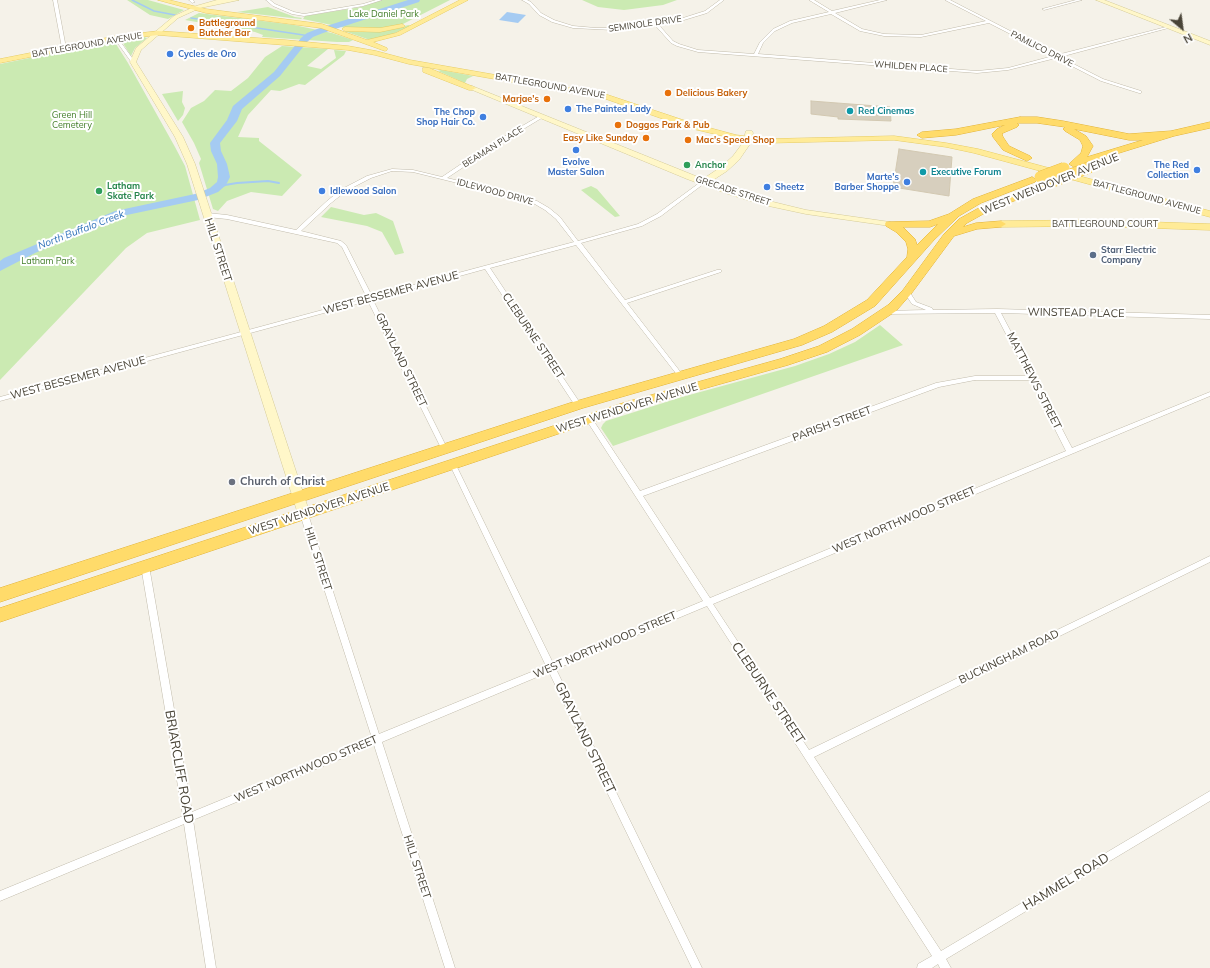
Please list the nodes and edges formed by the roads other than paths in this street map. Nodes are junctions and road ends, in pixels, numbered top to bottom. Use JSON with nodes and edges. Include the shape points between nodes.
{"nodes":[{"id":1,"x":55,"y":0,"type":"edge"},
{"id":2,"x":161,"y":0,"type":"edge"},
{"id":3,"x":224,"y":0,"type":"edge"},
{"id":4,"x":236,"y":0,"type":"edge"},
{"id":5,"x":268,"y":0,"type":"edge"},
{"id":6,"x":354,"y":0,"type":"edge"},
{"id":7,"x":380,"y":0,"type":"edge"},
{"id":8,"x":455,"y":0,"type":"edge"},
{"id":9,"x":465,"y":0,"type":"edge"},
{"id":10,"x":524,"y":0,"type":"edge"},
{"id":11,"x":722,"y":0,"type":"edge"},
{"id":12,"x":811,"y":0,"type":"edge"},
{"id":13,"x":885,"y":0,"type":"edge"},
{"id":14,"x":947,"y":0,"type":"edge"},
{"id":15,"x":1080,"y":0,"type":"edge"},
{"id":16,"x":1099,"y":0,"type":"edge"},
{"id":17,"x":194,"y":5,"type":"edge"},
{"id":18,"x":358,"y":6,"type":"junction"},
{"id":19,"x":1044,"y":9,"type":"dead end"},
{"id":20,"x":830,"y":12,"type":"junction"},
{"id":21,"x":988,"y":22,"type":"junction"},
{"id":22,"x":656,"y":24,"type":"junction"},
{"id":23,"x":1170,"y":27,"type":"junction"},
{"id":24,"x":410,"y":28,"type":"junction"},
{"id":25,"x":336,"y":29,"type":"junction"},
{"id":26,"x":158,"y":33,"type":"junction"},
{"id":27,"x":166,"y":33,"type":"junction"},
{"id":28,"x":116,"y":38,"type":"junction"},
{"id":29,"x":367,"y":42,"type":"junction"},
{"id":30,"x":1210,"y":43,"type":"edge"},
{"id":31,"x":312,"y":44,"type":"junction"},
{"id":32,"x":64,"y":48,"type":"junction"},
{"id":33,"x":400,"y":54,"type":"junction"},
{"id":34,"x":756,"y":55,"type":"junction"},
{"id":35,"x":1056,"y":57,"type":"junction"},
{"id":36,"x":0,"y":61,"type":"edge"},
{"id":37,"x":138,"y":62,"type":"junction"},
{"id":38,"x":409,"y":62,"type":"junction"},
{"id":39,"x":492,"y":76,"type":"junction"},
{"id":40,"x":472,"y":88,"type":"junction"},
{"id":41,"x":1139,"y":92,"type":"dead end"},
{"id":42,"x":543,"y":116,"type":"junction"},
{"id":43,"x":1210,"y":125,"type":"edge"},
{"id":44,"x":1210,"y":133,"type":"edge"},
{"id":45,"x":1171,"y":134,"type":"junction"},
{"id":46,"x":922,"y":135,"type":"junction"},
{"id":47,"x":748,"y":136,"type":"junction"},
{"id":48,"x":1027,"y":158,"type":"junction"},
{"id":49,"x":1074,"y":164,"type":"junction"},
{"id":50,"x":443,"y":178,"type":"junction"},
{"id":51,"x":704,"y":182,"type":"junction"},
{"id":52,"x":1164,"y":202,"type":"junction"},
{"id":53,"x":995,"y":204,"type":"junction"},
{"id":54,"x":1210,"y":208,"type":"edge"},
{"id":55,"x":955,"y":214,"type":"junction"},
{"id":56,"x":1210,"y":214,"type":"edge"},
{"id":57,"x":207,"y":215,"type":"junction"},
{"id":58,"x":890,"y":224,"type":"junction"},
{"id":59,"x":1001,"y":224,"type":"junction"},
{"id":60,"x":1161,"y":225,"type":"junction"},
{"id":61,"x":1210,"y":227,"type":"edge"},
{"id":62,"x":297,"y":232,"type":"junction"},
{"id":63,"x":948,"y":236,"type":"junction"},
{"id":64,"x":577,"y":243,"type":"junction"},
{"id":65,"x":912,"y":258,"type":"junction"},
{"id":66,"x":487,"y":268,"type":"junction"},
{"id":67,"x":719,"y":271,"type":"dead end"},
{"id":68,"x":907,"y":292,"type":"junction"},
{"id":69,"x":371,"y":299,"type":"junction"},
{"id":70,"x":624,"y":302,"type":"junction"},
{"id":71,"x":942,"y":311,"type":"junction"},
{"id":72,"x":998,"y":311,"type":"junction"},
{"id":73,"x":885,"y":313,"type":"junction"},
{"id":74,"x":1210,"y":317,"type":"edge"},
{"id":75,"x":245,"y":333,"type":"junction"},
{"id":76,"x":680,"y":375,"type":"junction"},
{"id":77,"x":1032,"y":378,"type":"junction"},
{"id":78,"x":1210,"y":394,"type":"edge"},
{"id":79,"x":0,"y":399,"type":"edge"},
{"id":80,"x":578,"y":405,"type":"junction"},
{"id":81,"x":589,"y":419,"type":"junction"},
{"id":82,"x":497,"y":432,"type":"junction"},
{"id":83,"x":445,"y":450,"type":"junction"},
{"id":84,"x":1070,"y":451,"type":"junction"},
{"id":85,"x":453,"y":465,"type":"junction"},
{"id":86,"x":638,"y":495,"type":"junction"},
{"id":87,"x":299,"y":498,"type":"junction"},
{"id":88,"x":304,"y":514,"type":"junction"},
{"id":89,"x":1210,"y":558,"type":"edge"},
{"id":90,"x":144,"y":566,"type":"junction"},
{"id":91,"x":0,"y":595,"type":"edge"},
{"id":92,"x":707,"y":602,"type":"junction"},
{"id":93,"x":0,"y":615,"type":"edge"},
{"id":94,"x":551,"y":668,"type":"junction"},
{"id":95,"x":377,"y":739,"type":"junction"},
{"id":96,"x":808,"y":755,"type":"junction"},
{"id":97,"x":1210,"y":796,"type":"edge"},
{"id":98,"x":188,"y":818,"type":"junction"},
{"id":99,"x":0,"y":896,"type":"edge"},
{"id":100,"x":939,"y":958,"type":"junction"},
{"id":101,"x":211,"y":968,"type":"edge"},
{"id":102,"x":450,"y":968,"type":"edge"},
{"id":103,"x":697,"y":968,"type":"edge"},
{"id":104,"x":922,"y":968,"type":"edge"},
{"id":105,"x":946,"y":968,"type":"edge"}],
"edges":[{"from":1,"to":32,"type":"street"},
{"from":2,"to":17,"type":"main road"},
{"from":3,"to":17,"type":"street"},
{"from":4,"to":17,"type":"street"},
{"from":5,"to":18,"type":"street","via":[[274,5],[304,15]]},
{"from":6,"to":18,"type":"street"},
{"from":7,"to":18,"type":"street"},
{"from":8,"to":25,"type":"main road","via":[[394,28],[368,31]]},
{"from":9,"to":24,"type":"main road"},
{"from":10,"to":22,"type":"street","name":"SEMINOLE DRIVE","via":[[540,14],[573,27],[613,29]]},
{"from":11,"to":22,"type":"street","name":"SEMINOLE DRIVE","via":[[706,12],[695,16]]},
{"from":12,"to":20,"type":"street"},
{"from":13,"to":20,"type":"street"},
{"from":14,"to":21,"type":"street","name":"PAMLICO DRIVE"},
{"from":15,"to":19,"type":"street"},
{"from":16,"to":23,"type":"street"},
{"from":17,"to":25,"type":"main road"},
{"from":17,"to":26,"type":"street"},
{"from":17,"to":27,"type":"street"},
{"from":20,"to":21,"type":"street","via":[[861,30],[896,36],[932,35]]},
{"from":20,"to":34,"type":"street","via":[[791,22],[774,30],[761,43]]},
{"from":21,"to":35,"type":"street","name":"PAMLICO DRIVE"},
{"from":22,"to":34,"type":"street","name":"WHILDEN PLACE","via":[[672,42],[686,48]]},
{"from":23,"to":30,"type":"street"},
{"from":23,"to":35,"type":"street","name":"WHILDEN PLACE"},
{"from":24,"to":29,"type":"main road"},
{"from":24,"to":33,"type":"main road","via":[[389,44],[390,48]]},
{"from":25,"to":29,"type":"main road","name":"BATTLEGROUND AVENUE"},
{"from":26,"to":27,"type":"main road","name":"BATTLEGROUND AVENUE"},
{"from":26,"to":28,"type":"main road","name":"BATTLEGROUND AVENUE"},
{"from":26,"to":37,"type":"street","via":[[138,49],[132,59]]},
{"from":27,"to":31,"type":"main road","name":"BATTLEGROUND AVENUE"},
{"from":27,"to":37,"type":"street"},
{"from":28,"to":32,"type":"main road","name":"BATTLEGROUND AVENUE"},
{"from":28,"to":37,"type":"street","name":"HILL STREET"},
{"from":29,"to":31,"type":"main road"},
{"from":29,"to":33,"type":"main road","name":"BATTLEGROUND AVENUE"},
{"from":31,"to":38,"type":"main road","name":"BATTLEGROUND AVENUE","via":[[365,51]]},
{"from":32,"to":36,"type":"main road","name":"BATTLEGROUND AVENUE"},
{"from":33,"to":47,"type":"main road","name":"BATTLEGROUND AVENUE","via":[[609,90]]},
{"from":34,"to":35,"type":"street","name":"WHILDEN PLACE","via":[[977,72],[1008,69]]},
{"from":35,"to":41,"type":"street","name":"PAMLICO DRIVE","via":[[1102,80]]},
{"from":37,"to":57,"type":"street","name":"HILL STREET","via":[[179,137]]},
{"from":38,"to":39,"type":"main road","name":"BATTLEGROUND AVENUE"},
{"from":38,"to":40,"type":"main road"},
{"from":39,"to":40,"type":"main road","via":[[471,79],[469,81]]},
{"from":39,"to":47,"type":"main road","name":"BATTLEGROUND AVENUE","via":[[605,96],[709,131]]},
{"from":40,"to":42,"type":"street","name":"GRECADE STREET"},
{"from":42,"to":50,"type":"street","name":"BEAMAN PLACE"},
{"from":42,"to":51,"type":"street","name":"GRECADE STREET"},
{"from":43,"to":45,"type":"highway","name":"WEST WENDOVER AVENUE"},
{"from":44,"to":53,"type":"highway","name":"WEST WENDOVER AVENUE","bridge":true,"via":[[1126,154]]},
{"from":45,"to":46,"type":"highway","via":[[1129,137],[1038,120],[1020,120],[956,132]]},
{"from":45,"to":49,"type":"highway","name":"WEST WENDOVER AVENUE"},
{"from":46,"to":47,"type":"main road","name":"BATTLEGROUND AVENUE","via":[[873,132]]},
{"from":46,"to":48,"type":"main road","name":"BATTLEGROUND AVENUE"},
{"from":47,"to":51,"type":"street","name":"WEST BESSEMER AVENUE","via":[[744,148],[736,158]]},
{"from":47,"to":52,"type":"main road","name":"BATTLEGROUND AVENUE","via":[[767,141],[873,138],[919,140],[975,151]]},
{"from":48,"to":49,"type":"highway","via":[[1002,144],[997,134],[1009,126],[1027,123],[1054,126],[1074,132],[1083,138],[1088,146],[1085,154]]},
{"from":48,"to":54,"type":"main road","name":"BATTLEGROUND AVENUE"},
{"from":49,"to":55,"type":"highway","name":"WEST WENDOVER AVENUE","bridge":true,"via":[[993,194]]},
{"from":50,"to":62,"type":"street","name":"IDLEWOOD DRIVE","via":[[406,170],[378,174],[344,190]]},
{"from":50,"to":64,"type":"street","name":"IDLEWOOD DRIVE","via":[[516,196],[541,205],[552,212]]},
{"from":51,"to":58,"type":"street","name":"GRECADE STREET","via":[[767,203],[806,212]]},
{"from":51,"to":64,"type":"street","name":"WEST BESSEMER AVENUE","via":[[650,221]]},
{"from":52,"to":56,"type":"main road","name":"BATTLEGROUND AVENUE"},
{"from":52,"to":60,"type":"main road","via":[[1179,211],[1181,217],[1177,222]]},
{"from":53,"to":59,"type":"highway","via":[[985,216],[988,220]]},
{"from":53,"to":63,"type":"highway","name":"WEST WENDOVER AVENUE","via":[[963,221]]},
{"from":55,"to":58,"type":"highway","via":[[930,224]]},
{"from":55,"to":65,"type":"highway","name":"WEST WENDOVER AVENUE"},
{"from":57,"to":62,"type":"street","name":"GRAYLAND STREET"},
{"from":57,"to":75,"type":"street","name":"HILL STREET"},
{"from":58,"to":65,"type":"highway","via":[[911,240]]},
{"from":59,"to":60,"type":"main road","name":"BATTLEGROUND COURT"},
{"from":59,"to":63,"type":"highway","via":[[968,228]]},
{"from":60,"to":61,"type":"main road","name":"BATTLEGROUND COURT"},
{"from":62,"to":69,"type":"street","name":"GRAYLAND STREET","via":[[338,242],[344,246]]},
{"from":63,"to":68,"type":"highway","name":"WEST WENDOVER AVENUE"},
{"from":64,"to":66,"type":"street","name":"WEST BESSEMER AVENUE"},
{"from":64,"to":70,"type":"street","name":"IDLEWOOD DRIVE"},
{"from":65,"to":76,"type":"highway","name":"WEST WENDOVER AVENUE","via":[[871,303],[828,329],[764,353]]},
{"from":66,"to":69,"type":"street","name":"WEST BESSEMER AVENUE"},
{"from":66,"to":80,"type":"street","name":"CLEBURNE STREET"},
{"from":67,"to":70,"type":"street"},
{"from":68,"to":71,"type":"street","name":"WINSTEAD PLACE","via":[[919,306]]},
{"from":68,"to":73,"type":"highway","name":"WEST WENDOVER AVENUE"},
{"from":69,"to":75,"type":"street","name":"WEST BESSEMER AVENUE"},
{"from":69,"to":83,"type":"street","name":"GRAYLAND STREET"},
{"from":70,"to":76,"type":"street","name":"IDLEWOOD DRIVE"},
{"from":71,"to":72,"type":"street","name":"WINSTEAD PLACE"},
{"from":71,"to":73,"type":"street","name":"WINSTEAD PLACE"},
{"from":72,"to":74,"type":"street","name":"WINSTEAD PLACE"},
{"from":72,"to":77,"type":"street","name":"MATTHEWS STREET"},
{"from":73,"to":81,"type":"highway","name":"WEST WENDOVER AVENUE","via":[[840,341],[802,356]]},
{"from":75,"to":79,"type":"street","name":"WEST BESSEMER AVENUE"},
{"from":75,"to":87,"type":"street","name":"HILL STREET"},
{"from":76,"to":80,"type":"highway","name":"WEST WENDOVER AVENUE"},
{"from":77,"to":84,"type":"street","name":"MATTHEWS STREET"},
{"from":77,"to":86,"type":"street","name":"PARISH STREET","via":[[975,378],[938,385]]},
{"from":78,"to":84,"type":"street","name":"WEST NORTHWOOD STREET"},
{"from":80,"to":82,"type":"highway","name":"WEST WENDOVER AVENUE"},
{"from":81,"to":85,"type":"highway","name":"WEST WENDOVER AVENUE"},
{"from":81,"to":86,"type":"street","name":"CLEBURNE STREET"},
{"from":82,"to":83,"type":"highway","name":"WEST WENDOVER AVENUE"},
{"from":82,"to":85,"type":"highway","via":[[457,454],[453,458]]},
{"from":83,"to":87,"type":"highway","name":"WEST WENDOVER AVENUE"},
{"from":84,"to":92,"type":"street","name":"WEST NORTHWOOD STREET"},
{"from":85,"to":88,"type":"highway","name":"WEST WENDOVER AVENUE"},
{"from":85,"to":94,"type":"street","name":"GRAYLAND STREET"},
{"from":86,"to":92,"type":"street","name":"CLEBURNE STREET"},
{"from":87,"to":88,"type":"street","name":"HILL STREET"},
{"from":87,"to":91,"type":"highway","name":"WEST WENDOVER AVENUE"},
{"from":88,"to":90,"type":"highway","name":"WEST WENDOVER AVENUE"},
{"from":88,"to":95,"type":"street","name":"HILL STREET"},
{"from":89,"to":96,"type":"street","name":"BUCKINGHAM ROAD"},
{"from":90,"to":93,"type":"highway","name":"WEST WENDOVER AVENUE"},
{"from":90,"to":98,"type":"street","name":"BRIARCLIFF ROAD"},
{"from":92,"to":94,"type":"street","name":"WEST NORTHWOOD STREET"},
{"from":92,"to":96,"type":"street","name":"CLEBURNE STREET"},
{"from":94,"to":95,"type":"street","name":"WEST NORTHWOOD STREET"},
{"from":94,"to":103,"type":"street","name":"GRAYLAND STREET"},
{"from":95,"to":98,"type":"street","name":"WEST NORTHWOOD STREET"},
{"from":95,"to":102,"type":"street","name":"HILL STREET"},
{"from":96,"to":100,"type":"street","name":"CLEBURNE STREET"},
{"from":97,"to":100,"type":"street","name":"HAMMEL ROAD"},
{"from":98,"to":99,"type":"street","name":"WEST NORTHWOOD STREET"},
{"from":98,"to":101,"type":"street","name":"BRIARCLIFF ROAD"},
{"from":100,"to":104,"type":"street","name":"HAMMEL ROAD"},
{"from":100,"to":105,"type":"street","name":"CLEBURNE STREET"}]}
